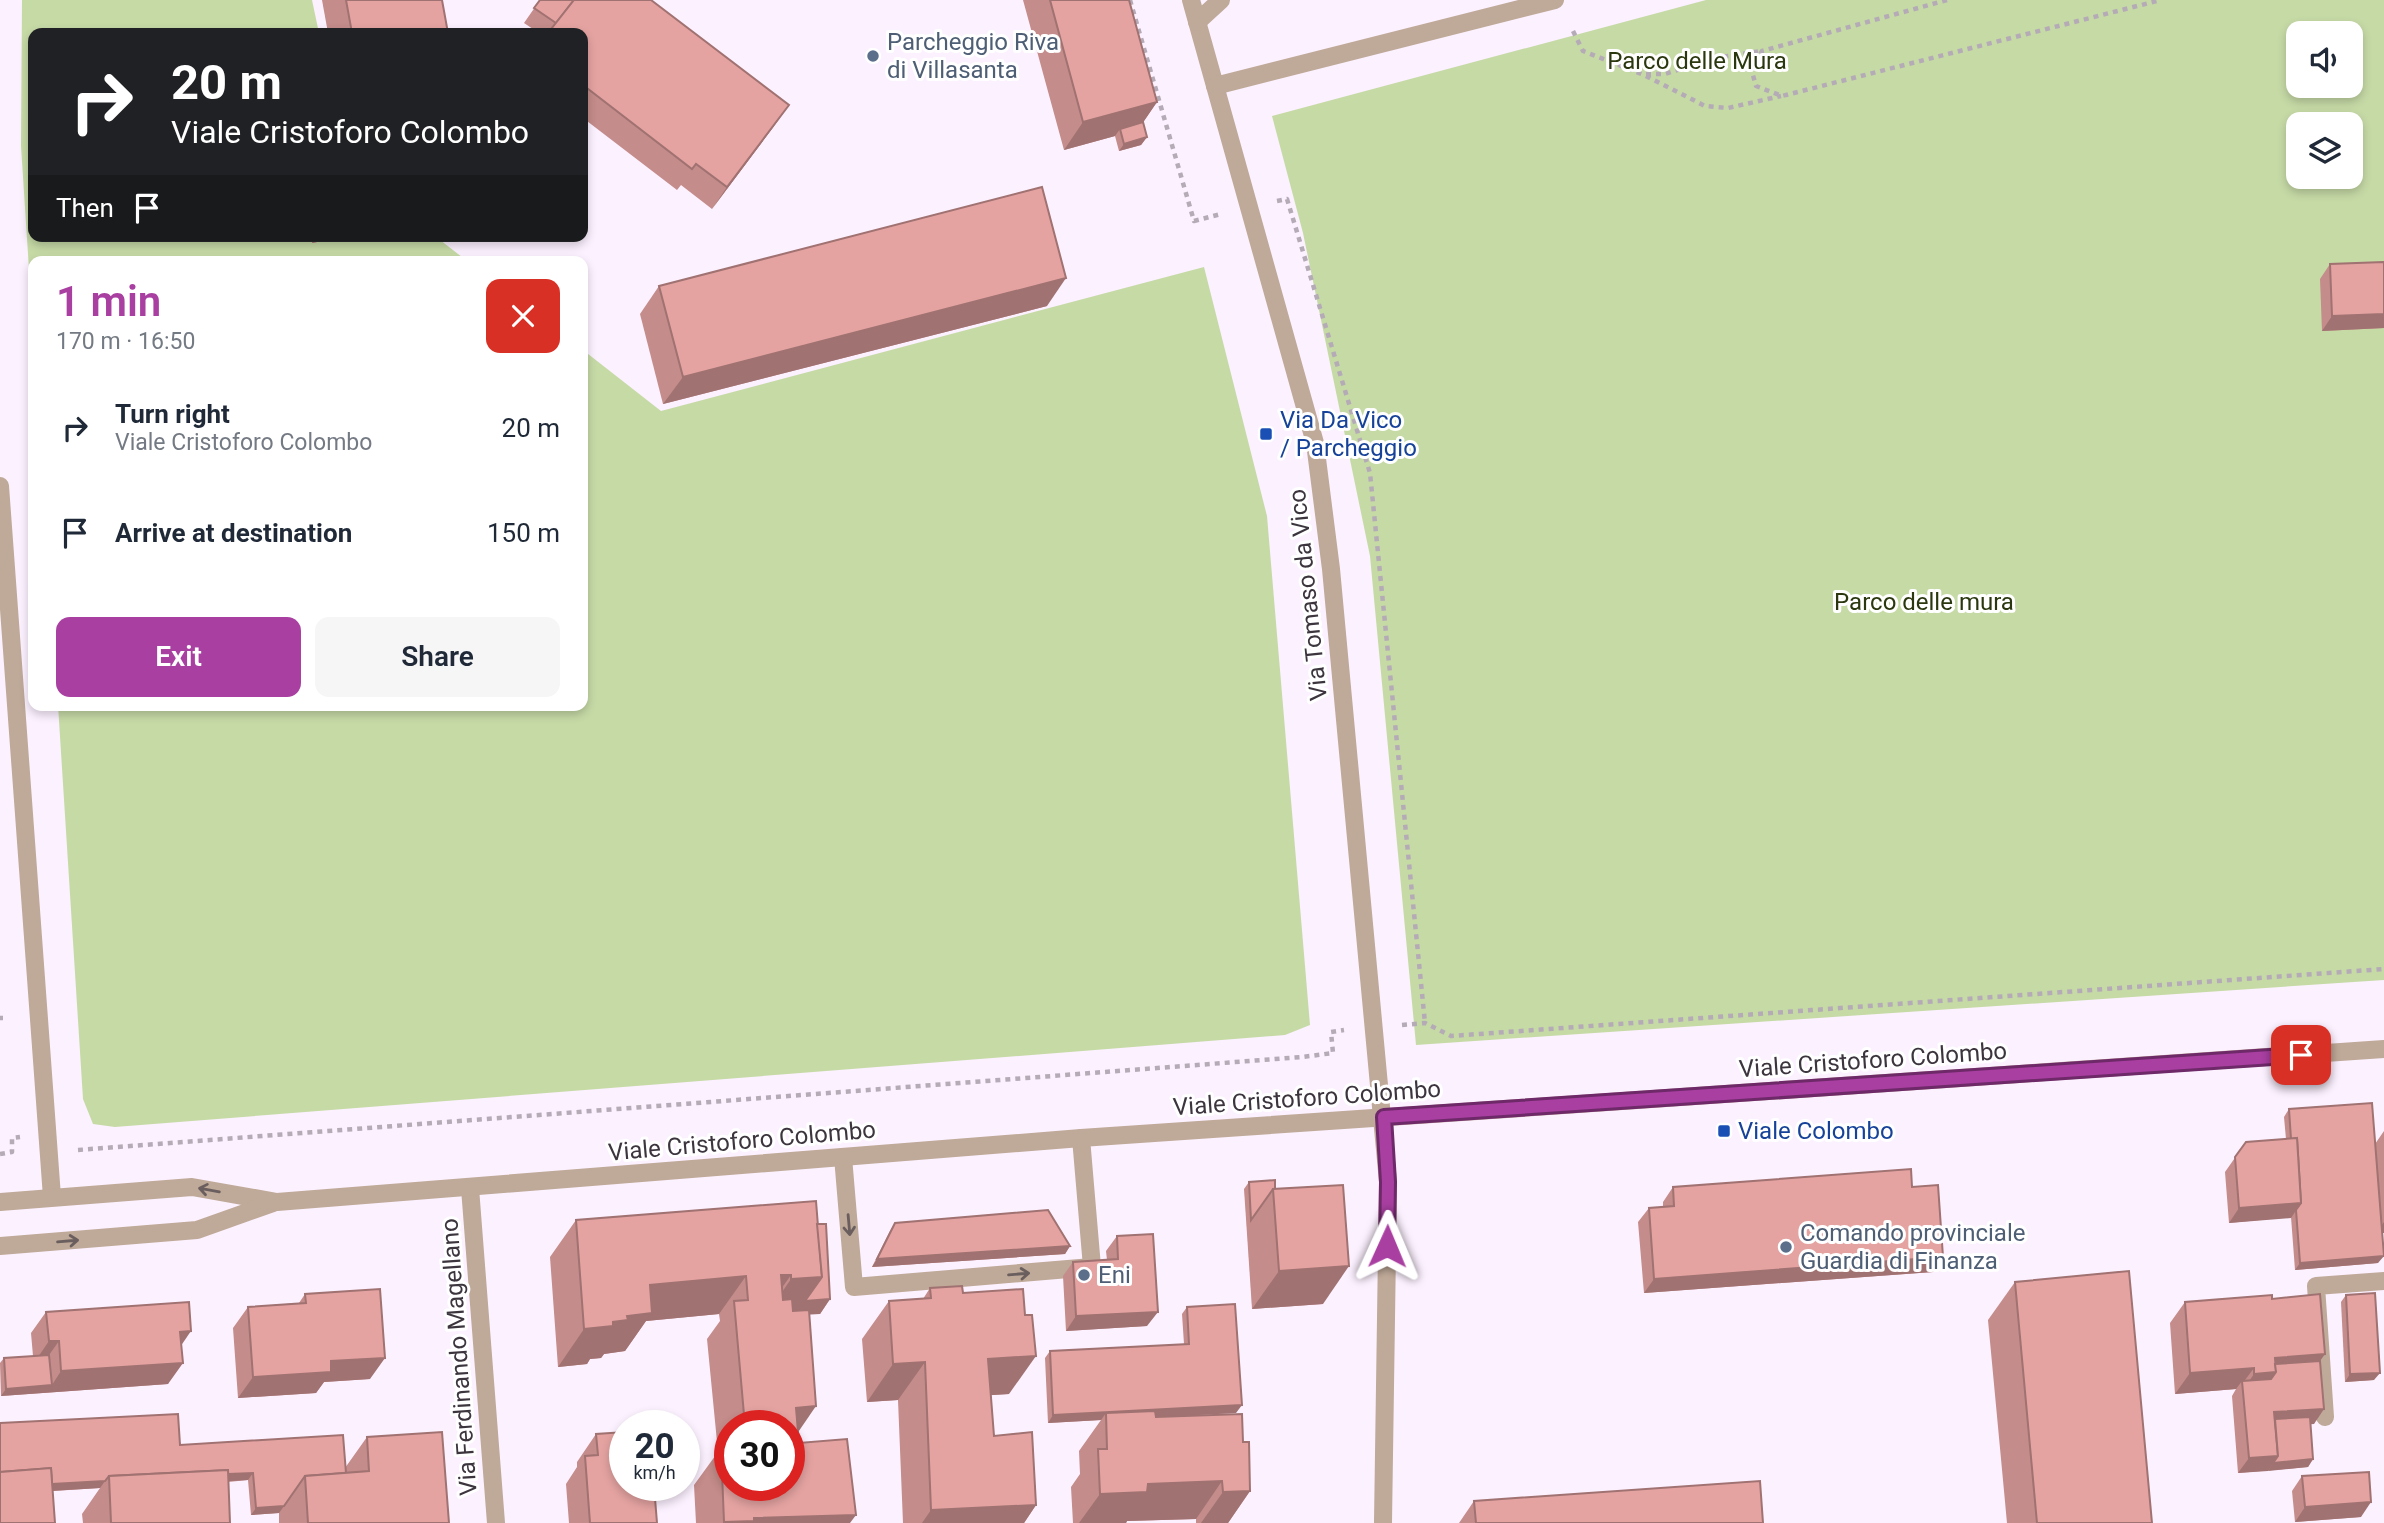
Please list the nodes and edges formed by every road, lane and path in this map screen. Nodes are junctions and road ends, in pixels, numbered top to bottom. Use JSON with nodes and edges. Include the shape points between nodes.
{"nodes":[{"id":1,"x":1130,"y":0,"type":"edge"},
{"id":2,"x":1191,"y":0,"type":"edge"},
{"id":3,"x":1221,"y":0,"type":"edge"},
{"id":4,"x":1555,"y":0,"type":"edge"},
{"id":5,"x":1947,"y":0,"type":"edge"},
{"id":6,"x":2161,"y":0,"type":"edge"},
{"id":7,"x":1197,"y":22,"type":"junction"},
{"id":8,"x":1573,"y":31,"type":"dead end"},
{"id":9,"x":1762,"y":51,"type":"junction"},
{"id":10,"x":1644,"y":75,"type":"junction"},
{"id":11,"x":1215,"y":86,"type":"junction"},
{"id":12,"x":1782,"y":96,"type":"junction"},
{"id":13,"x":1287,"y":199,"type":"dead end"},
{"id":14,"x":1194,"y":221,"type":"dead end"},
{"id":15,"x":0,"y":486,"type":"edge"},
{"id":16,"x":2384,"y":969,"type":"edge"},
{"id":17,"x":1331,"y":1032,"type":"dead end"},
{"id":18,"x":2384,"y":1049,"type":"edge"},
{"id":19,"x":1384,"y":1117,"type":"junction"},
{"id":20,"x":12,"y":1138,"type":"dead end"},
{"id":21,"x":1081,"y":1138,"type":"junction"},
{"id":22,"x":71,"y":1151,"type":"dead end"},
{"id":23,"x":0,"y":1154,"type":"edge"},
{"id":24,"x":842,"y":1157,"type":"junction"},
{"id":25,"x":470,"y":1188,"type":"junction"},
{"id":26,"x":52,"y":1197,"type":"junction"},
{"id":27,"x":0,"y":1202,"type":"edge"},
{"id":28,"x":277,"y":1202,"type":"junction"},
{"id":29,"x":0,"y":1246,"type":"edge"},
{"id":30,"x":2384,"y":1282,"type":"edge"},
{"id":31,"x":2325,"y":1417,"type":"edge"},
{"id":32,"x":496,"y":1523,"type":"edge"},
{"id":33,"x":1383,"y":1523,"type":"edge"}],
"edges":[{"from":1,"to":14,"type":"path"},
{"from":2,"to":7,"type":"street","name":"Via Tomaso da Vico"},
{"from":3,"to":7,"type":"street"},
{"from":4,"to":11,"type":"street"},
{"from":5,"to":9,"type":"path"},
{"from":6,"to":12,"type":"path"},
{"from":7,"to":11,"type":"street","name":"Via Tomaso da Vico"},
{"from":8,"to":10,"type":"path","via":[[1583,51]]},
{"from":9,"to":10,"type":"path"},
{"from":9,"to":12,"type":"path","via":[[1751,68],[1756,86]]},
{"from":10,"to":12,"type":"path","via":[[1705,106],[1728,108]]},
{"from":11,"to":19,"type":"street","name":"Via Tomaso da Vico","via":[[1315,443],[1333,582]]},
{"from":13,"to":16,"type":"path","via":[[1370,473],[1425,1023],[1451,1036]]},
{"from":15,"to":26,"type":"street"},
{"from":17,"to":22,"type":"path","via":[[1333,1052],[1302,1057]]},
{"from":18,"to":19,"type":"street","name":"Viale Cristoforo Colombo"},
{"from":19,"to":21,"type":"street","name":"Viale Cristoforo Colombo"},
{"from":19,"to":33,"type":"street","name":"Via Tomaso da Vico","via":[[1388,1182]]},
{"from":20,"to":23,"type":"path","via":[[12,1152]]},
{"from":21,"to":24,"type":"street","name":"Viale Cristoforo Colombo"},
{"from":24,"to":21,"type":"street","one_way":true,"via":[[854,1287],[867,1286],[1092,1267]]},
{"from":24,"to":25,"type":"street","name":"Viale Cristoforo Colombo"},
{"from":25,"to":28,"type":"street","name":"Viale Cristoforo Colombo"},
{"from":25,"to":32,"type":"street","name":"Via Ferdinando Magellano"},
{"from":26,"to":27,"type":"street","name":"Viale Cristoforo Colombo"},
{"from":28,"to":26,"type":"street","name":"Viale Cristoforo Colombo","one_way":true,"via":[[192,1187]]},
{"from":29,"to":28,"type":"street","name":"Viale Cristoforo Colombo","one_way":true,"via":[[197,1230]]},
{"from":30,"to":31,"type":"street","via":[[2316,1286]]}]}
